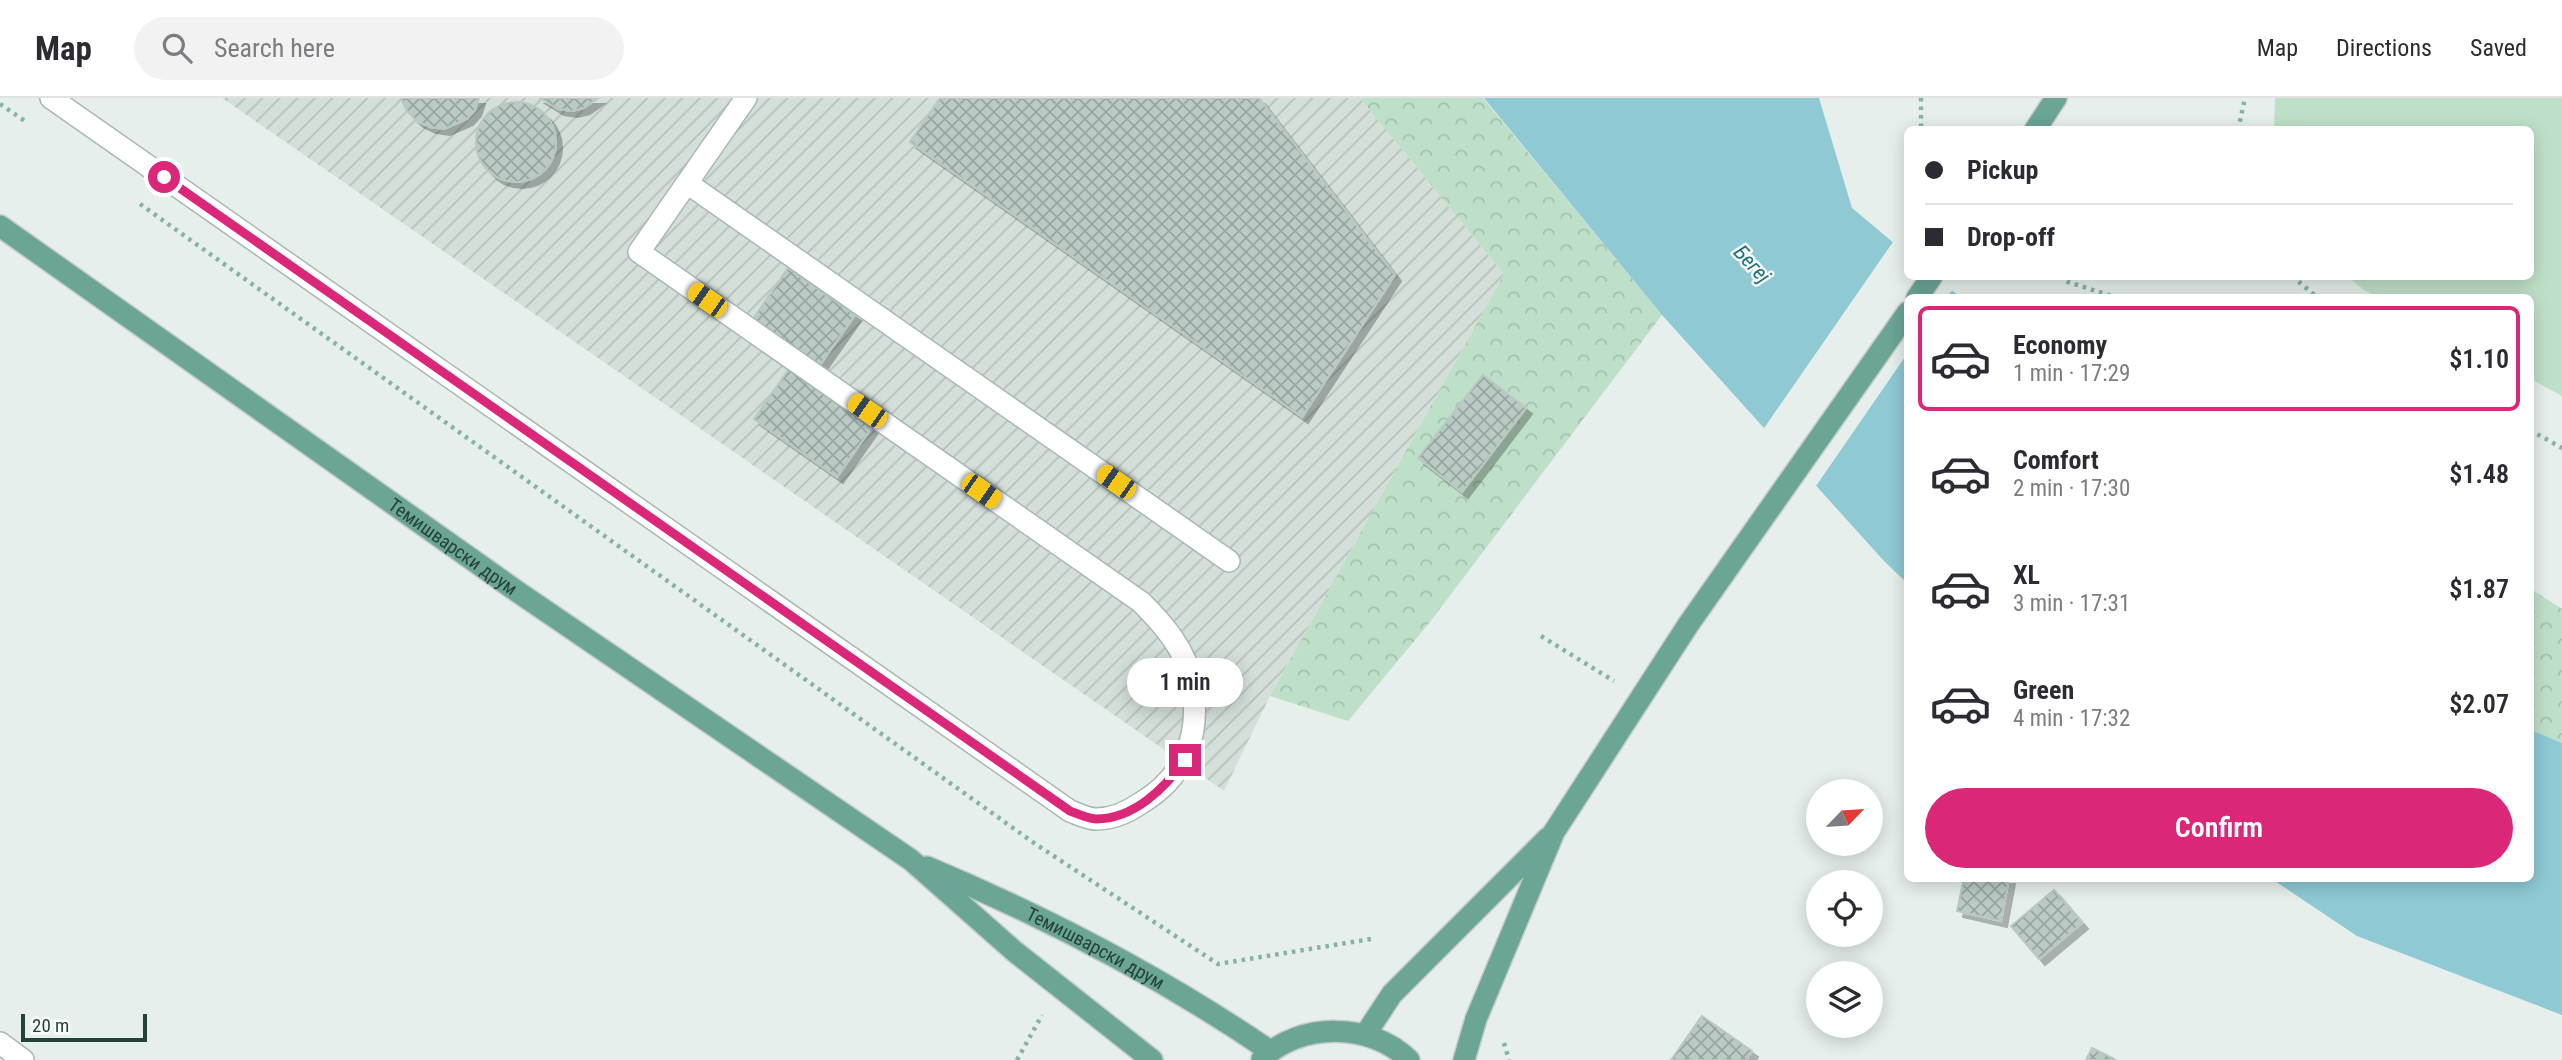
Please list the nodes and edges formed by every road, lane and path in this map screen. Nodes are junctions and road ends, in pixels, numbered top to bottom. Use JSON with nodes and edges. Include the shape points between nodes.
{"nodes":[{"id":1,"x":51,"y":98,"type":"edge"},
{"id":2,"x":746,"y":98,"type":"edge"},
{"id":3,"x":1921,"y":98,"type":"edge"},
{"id":4,"x":2245,"y":98,"type":"edge"},
{"id":5,"x":2055,"y":101,"type":"edge"},
{"id":6,"x":0,"y":104,"type":"edge"},
{"id":7,"x":1921,"y":126,"type":"edge"},
{"id":8,"x":2038,"y":126,"type":"edge"},
{"id":9,"x":2239,"y":126,"type":"edge"},
{"id":10,"x":34,"y":128,"type":"dead end"},
{"id":11,"x":687,"y":183,"type":"junction"},
{"id":12,"x":136,"y":201,"type":"dead end"},
{"id":13,"x":0,"y":226,"type":"edge"},
{"id":14,"x":2065,"y":280,"type":"edge"},
{"id":15,"x":2297,"y":280,"type":"edge"},
{"id":16,"x":2106,"y":294,"type":"edge"},
{"id":17,"x":2313,"y":294,"type":"edge"},
{"id":18,"x":1904,"y":318,"type":"edge"},
{"id":19,"x":2534,"y":432,"type":"edge"},
{"id":20,"x":2562,"y":448,"type":"edge"},
{"id":21,"x":1229,"y":561,"type":"dead end"},
{"id":22,"x":1541,"y":636,"type":"dead end"},
{"id":23,"x":1641,"y":698,"type":"junction"},
{"id":24,"x":1554,"y":832,"type":"junction"},
{"id":25,"x":911,"y":860,"type":"junction"},
{"id":26,"x":1371,"y":939,"type":"dead end"},
{"id":27,"x":1058,"y":986,"type":"junction"},
{"id":28,"x":1366,"y":1035,"type":"junction"},
{"id":29,"x":1503,"y":1039,"type":"dead end"},
{"id":30,"x":0,"y":1043,"type":"edge"},
{"id":31,"x":1266,"y":1056,"type":"edge"},
{"id":32,"x":23,"y":1060,"type":"edge"},
{"id":33,"x":1017,"y":1060,"type":"edge"},
{"id":34,"x":1152,"y":1060,"type":"edge"},
{"id":35,"x":1409,"y":1060,"type":"edge"},
{"id":36,"x":1464,"y":1060,"type":"edge"},
{"id":37,"x":1509,"y":1060,"type":"edge"}],
"edges":[{"from":1,"to":11,"type":"lane","via":[[1070,811],[1093,819],[1110,818],[1153,796],[1185,760],[1195,710],[1183,654],[1166,627],[1141,602],[639,252]]},
{"from":2,"to":11,"type":"lane"},
{"from":3,"to":7,"type":"path"},
{"from":4,"to":9,"type":"path"},
{"from":5,"to":8,"type":"main road"},
{"from":6,"to":10,"type":"path"},
{"from":11,"to":21,"type":"lane"},
{"from":12,"to":26,"type":"path","via":[[1034,843],[1218,964]]},
{"from":13,"to":25,"type":"main road","name":"Темишварски друм","via":[[515,590]]},
{"from":14,"to":16,"type":"path"},
{"from":15,"to":17,"type":"path"},
{"from":18,"to":23,"type":"main road"},
{"from":19,"to":20,"type":"path"},
{"from":22,"to":23,"type":"path"},
{"from":23,"to":24,"type":"main road"},
{"from":24,"to":28,"type":"main road","via":[[1392,994]]},
{"from":24,"to":36,"type":"main road","via":[[1476,1019]]},
{"from":25,"to":27,"type":"main road","name":"Темишварски друм"},
{"from":25,"to":31,"type":"main road","name":"Темишварски друм","via":[[995,896],[1206,1008]]},
{"from":27,"to":33,"type":"path"},
{"from":27,"to":34,"type":"main road","name":"Темишварски друм"},
{"from":28,"to":31,"type":"main road","via":[[1332,1030],[1300,1036]]},
{"from":28,"to":35,"type":"main road"},
{"from":29,"to":37,"type":"path"},
{"from":30,"to":32,"type":"lane"}]}
